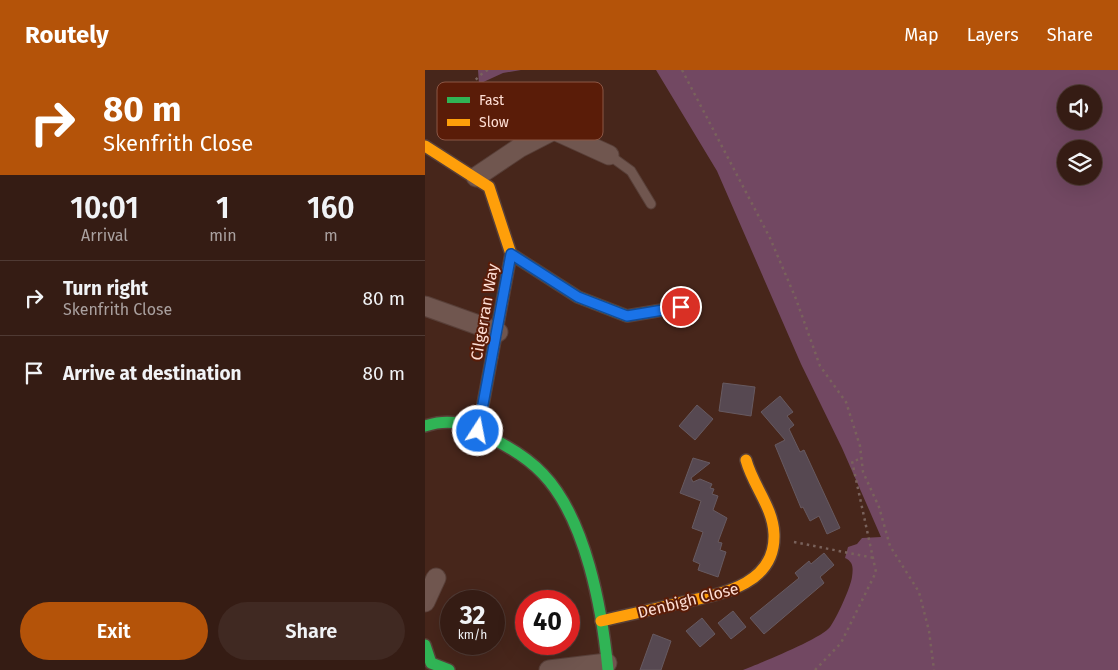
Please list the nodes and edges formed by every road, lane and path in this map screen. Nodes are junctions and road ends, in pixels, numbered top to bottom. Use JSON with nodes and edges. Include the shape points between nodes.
{"nodes":[{"id":1,"x":488,"y":70,"type":"edge"},
{"id":2,"x":681,"y":70,"type":"edge"},
{"id":3,"x":473,"y":82,"type":"edge"},
{"id":4,"x":450,"y":140,"type":"edge"},
{"id":5,"x":535,"y":140,"type":"edge"},
{"id":6,"x":576,"y":140,"type":"edge"},
{"id":7,"x":425,"y":146,"type":"edge"},
{"id":8,"x":609,"y":155,"type":"joint"},
{"id":9,"x":444,"y":157,"type":"junction"},
{"id":10,"x":476,"y":177,"type":"junction"},
{"id":11,"x":651,"y":204,"type":"dead end"},
{"id":12,"x":511,"y":254,"type":"junction"},
{"id":13,"x":425,"y":306,"type":"edge"},
{"id":14,"x":681,"y":307,"type":"dead end"},
{"id":15,"x":497,"y":332,"type":"junction"},
{"id":16,"x":425,"y":426,"type":"edge"},
{"id":17,"x":478,"y":431,"type":"junction"},
{"id":18,"x":861,"y":459,"type":"junction"},
{"id":19,"x":746,"y":460,"type":"dead end"},
{"id":20,"x":791,"y":541,"type":"dead end"},
{"id":21,"x":874,"y":558,"type":"junction"},
{"id":22,"x":601,"y":622,"type":"junction"},
{"id":23,"x":426,"y":650,"type":"edge"},
{"id":24,"x":607,"y":667,"type":"edge"},
{"id":25,"x":449,"y":670,"type":"edge"},
{"id":26,"x":549,"y":670,"type":"edge"},
{"id":27,"x":815,"y":670,"type":"edge"},
{"id":28,"x":934,"y":670,"type":"edge"}],
"edges":[{"from":1,"to":3,"type":"path"},
{"from":2,"to":18,"type":"path","via":[[770,238],[797,299],[820,366],[845,402],[860,446]]},
{"from":4,"to":9,"type":"path"},
{"from":5,"to":10,"type":"street"},
{"from":6,"to":8,"type":"street"},
{"from":7,"to":9,"type":"street","name":"Cilgerran Way"},
{"from":8,"to":11,"type":"lane","via":[[631,171]]},
{"from":9,"to":10,"type":"street","name":"Cilgerran Way"},
{"from":10,"to":12,"type":"street","name":"Cilgerran Way","via":[[489,187]]},
{"from":12,"to":14,"type":"street","via":[[578,297],[627,316]]},
{"from":12,"to":15,"type":"street","name":"Cilgerran Way"},
{"from":13,"to":15,"type":"street"},
{"from":15,"to":17,"type":"street","name":"Cilgerran Way"},
{"from":16,"to":17,"type":"street","via":[[449,420]]},
{"from":17,"to":22,"type":"street","via":[[510,448],[547,478],[572,521],[588,565]]},
{"from":18,"to":21,"type":"path","via":[[852,462]]},
{"from":18,"to":28,"type":"path","via":[[890,546],[919,592]]},
{"from":19,"to":22,"type":"street","name":"Denbigh Close","via":[[746,484],[767,504],[772,521],[774,538],[770,559],[761,574],[747,585],[729,592]]},
{"from":20,"to":21,"type":"path"},
{"from":21,"to":27,"type":"path","via":[[876,572],[850,628],[841,643]]},
{"from":22,"to":24,"type":"street"},
{"from":23,"to":25,"type":"street","via":[[431,663]]},
{"from":24,"to":26,"type":"street"}]}
